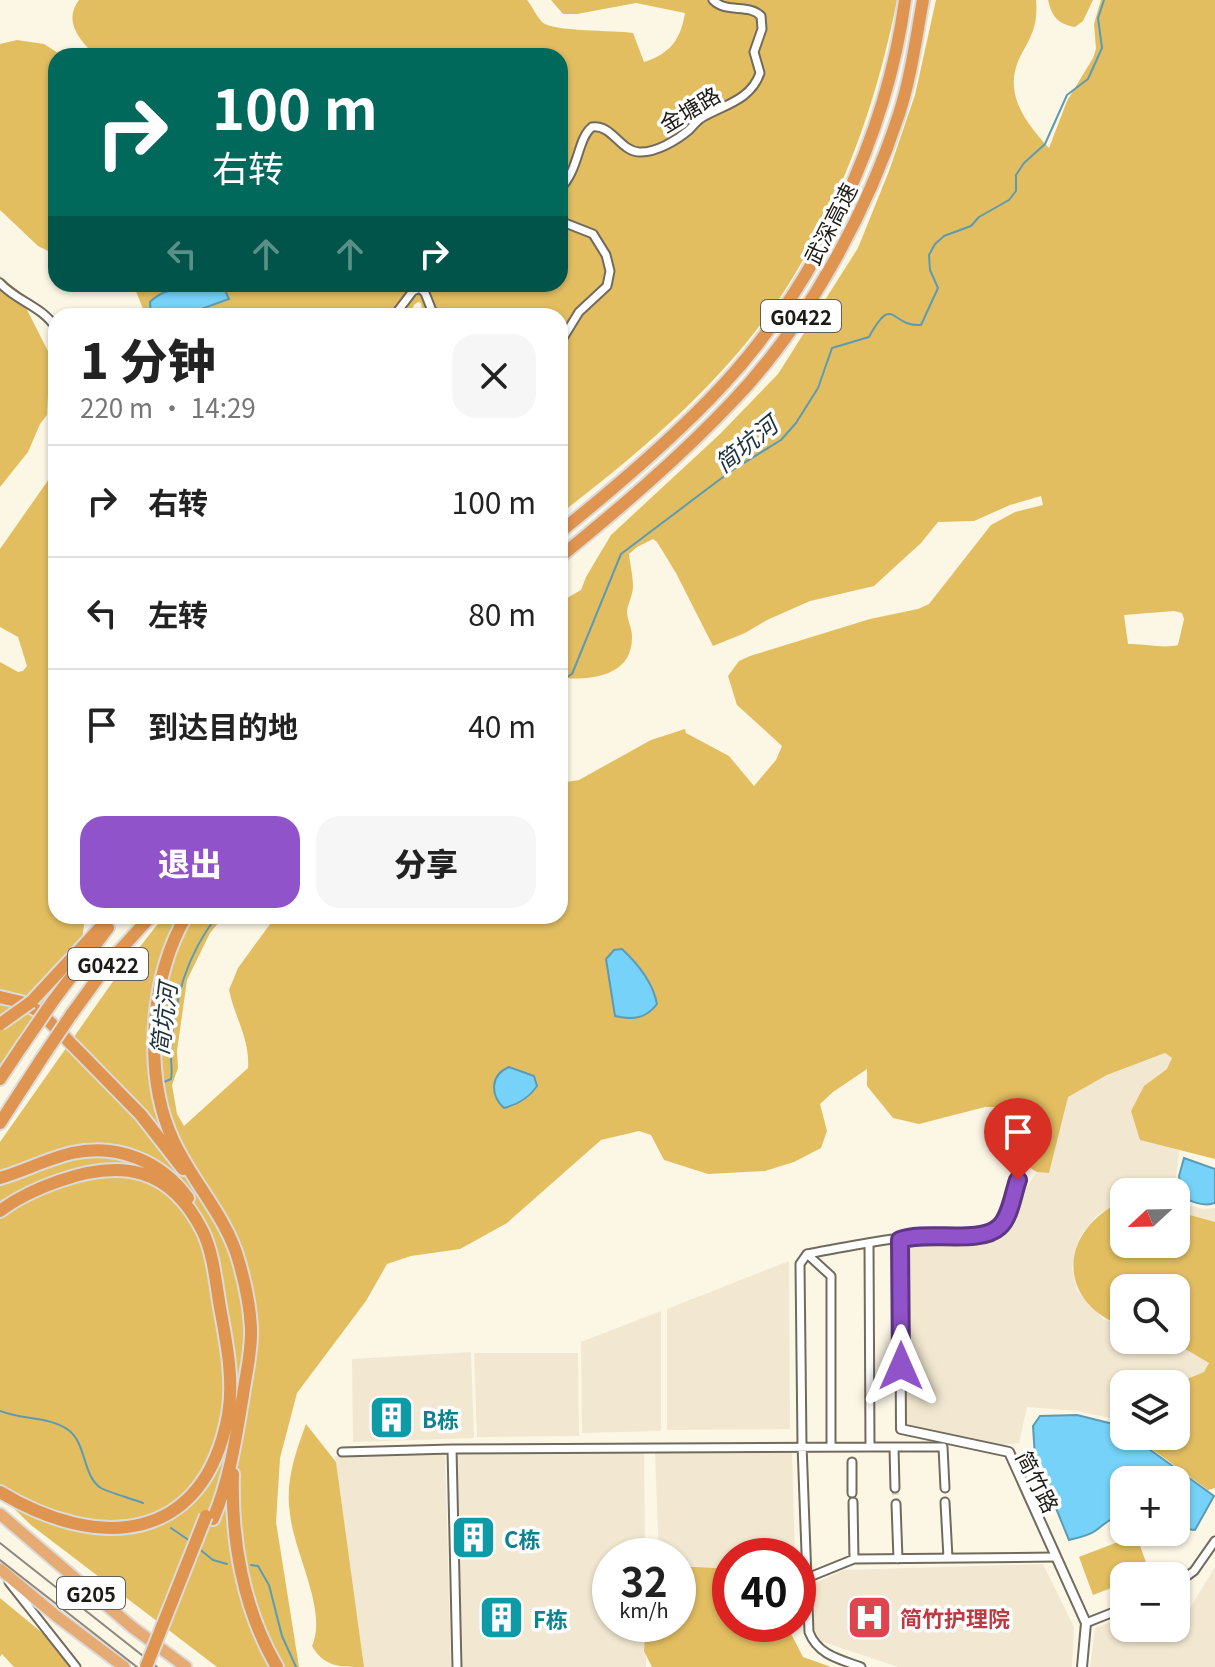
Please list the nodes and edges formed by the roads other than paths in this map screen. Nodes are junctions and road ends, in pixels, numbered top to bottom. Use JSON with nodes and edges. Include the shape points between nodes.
{"nodes":[{"id":1,"x":713,"y":0,"type":"edge"},
{"id":2,"x":905,"y":0,"type":"edge"},
{"id":3,"x":923,"y":0,"type":"edge"},
{"id":4,"x":568,"y":180,"type":"edge"},
{"id":5,"x":568,"y":224,"type":"edge"},
{"id":6,"x":0,"y":283,"type":"edge"},
{"id":7,"x":412,"y":292,"type":"edge"},
{"id":8,"x":400,"y":308,"type":"edge"},
{"id":9,"x":48,"y":320,"type":"edge"},
{"id":10,"x":568,"y":330,"type":"edge"},
{"id":11,"x":568,"y":525,"type":"edge"},
{"id":12,"x":568,"y":550,"type":"edge"},
{"id":13,"x":104,"y":924,"type":"edge"},
{"id":14,"x":111,"y":924,"type":"edge"},
{"id":15,"x":144,"y":924,"type":"edge"},
{"id":16,"x":182,"y":924,"type":"edge"},
{"id":17,"x":0,"y":997,"type":"edge"},
{"id":18,"x":0,"y":1024,"type":"edge"},
{"id":19,"x":0,"y":1079,"type":"edge"},
{"id":20,"x":0,"y":1123,"type":"edge"},
{"id":21,"x":0,"y":1178,"type":"edge"},
{"id":22,"x":1018,"y":1180,"type":"dead end"},
{"id":23,"x":198,"y":1186,"type":"junction"},
{"id":24,"x":0,"y":1211,"type":"edge"},
{"id":25,"x":205,"y":1234,"type":"junction"},
{"id":26,"x":900,"y":1240,"type":"junction"},
{"id":27,"x":869,"y":1243,"type":"junction"},
{"id":28,"x":807,"y":1254,"type":"junction"},
{"id":29,"x":229,"y":1413,"type":"junction"},
{"id":30,"x":235,"y":1441,"type":"junction"},
{"id":31,"x":802,"y":1445,"type":"junction"},
{"id":32,"x":831,"y":1447,"type":"junction"},
{"id":33,"x":870,"y":1447,"type":"junction"},
{"id":34,"x":894,"y":1447,"type":"junction"},
{"id":35,"x":452,"y":1449,"type":"junction"},
{"id":36,"x":342,"y":1452,"type":"dead end"},
{"id":37,"x":851,"y":1455,"type":"junction"},
{"id":38,"x":895,"y":1488,"type":"tunnel mouth"},
{"id":39,"x":945,"y":1488,"type":"dead end"},
{"id":40,"x":0,"y":1492,"type":"edge"},
{"id":41,"x":945,"y":1502,"type":"dead end"},
{"id":42,"x":896,"y":1504,"type":"tunnel mouth"},
{"id":43,"x":0,"y":1514,"type":"edge"},
{"id":44,"x":210,"y":1517,"type":"junction"},
{"id":45,"x":805,"y":1538,"type":"edge"},
{"id":46,"x":1215,"y":1541,"type":"edge"},
{"id":47,"x":1056,"y":1557,"type":"junction"},
{"id":48,"x":948,"y":1558,"type":"junction"},
{"id":49,"x":854,"y":1559,"type":"junction"},
{"id":50,"x":898,"y":1559,"type":"junction"},
{"id":51,"x":0,"y":1570,"type":"edge"},
{"id":52,"x":816,"y":1574,"type":"edge"},
{"id":53,"x":1190,"y":1574,"type":"edge"},
{"id":54,"x":1110,"y":1614,"type":"edge"},
{"id":55,"x":1086,"y":1623,"type":"junction"},
{"id":56,"x":813,"y":1642,"type":"edge"},
{"id":57,"x":76,"y":1667,"type":"edge"},
{"id":58,"x":124,"y":1667,"type":"edge"},
{"id":59,"x":146,"y":1667,"type":"edge"},
{"id":60,"x":154,"y":1667,"type":"edge"},
{"id":61,"x":186,"y":1667,"type":"edge"},
{"id":62,"x":277,"y":1667,"type":"edge"},
{"id":63,"x":457,"y":1667,"type":"edge"},
{"id":64,"x":861,"y":1667,"type":"edge"},
{"id":65,"x":1082,"y":1667,"type":"edge"}],
"edges":[{"from":1,"to":4,"type":"street","name":"金塘路","via":[[761,16],[754,52],[760,73],[754,85],[676,139],[645,151],[632,150],[606,130],[592,127]]},
{"from":2,"to":11,"type":"highway","name":"武深高速","number":"G0422","via":[[875,128],[829,233],[799,284],[723,385]]},
{"from":3,"to":12,"type":"highway","name":"武深高速","number":"G0422","via":[[900,112],[864,204],[805,311],[734,401],[645,487]]},
{"from":5,"to":10,"type":"street","via":[[593,234],[610,271],[607,286]]},
{"from":6,"to":9,"type":"street"},
{"from":7,"to":8,"type":"street"},
{"from":13,"to":18,"type":"highway","bridge":true,"via":[[31,1002]]},
{"from":14,"to":19,"type":"highway","number":"G0422","bridge":true},
{"from":15,"to":20,"type":"highway","number":"G0422","bridge":true,"via":[[71,1015]]},
{"from":16,"to":23,"type":"highway","via":[[164,966],[155,1053],[172,1138]]},
{"from":17,"to":23,"type":"highway","via":[[40,1012],[74,1044]]},
{"from":21,"to":25,"type":"highway","via":[[78,1152],[126,1153],[178,1185]]},
{"from":22,"to":26,"type":"street","via":[[999,1228],[981,1235],[913,1235]]},
{"from":23,"to":30,"type":"highway","via":[[228,1231],[249,1314],[250,1348]]},
{"from":24,"to":25,"type":"highway","via":[[83,1172],[138,1171],[183,1201]]},
{"from":25,"to":29,"type":"highway","via":[[227,1346]]},
{"from":26,"to":27,"type":"street"},
{"from":26,"to":47,"type":"street","name":"简竹路","via":[[901,1429],[1009,1452]]},
{"from":27,"to":28,"type":"street"},
{"from":27,"to":33,"type":"street"},
{"from":28,"to":31,"type":"street","via":[[800,1264]]},
{"from":28,"to":32,"type":"street","via":[[831,1276]]},
{"from":29,"to":40,"type":"highway","via":[[209,1473],[179,1508],[160,1519],[120,1528],[74,1525]]},
{"from":29,"to":44,"type":"highway"},
{"from":30,"to":44,"type":"highway"},
{"from":30,"to":62,"type":"highway","via":[[232,1501],[241,1575]]},
{"from":31,"to":32,"type":"street"},
{"from":31,"to":35,"type":"street"},
{"from":31,"to":45,"type":"street"},
{"from":32,"to":37,"type":"street"},
{"from":33,"to":34,"type":"street"},
{"from":33,"to":37,"type":"street"},
{"from":34,"to":38,"type":"street"},
{"from":34,"to":39,"type":"street","via":[[943,1447]]},
{"from":35,"to":36,"type":"street"},
{"from":35,"to":63,"type":"street"},
{"from":37,"to":49,"type":"street"},
{"from":41,"to":48,"type":"street"},
{"from":42,"to":50,"type":"street"},
{"from":43,"to":61,"type":"highway","number":"G205"},
{"from":44,"to":59,"type":"highway","bridge":true},
{"from":44,"to":60,"type":"highway"},
{"from":46,"to":53,"type":"street"},
{"from":47,"to":48,"type":"street"},
{"from":47,"to":55,"type":"street","name":"简竹路"},
{"from":48,"to":50,"type":"street"},
{"from":49,"to":50,"type":"street"},
{"from":49,"to":52,"type":"street"},
{"from":51,"to":57,"type":"street"},
{"from":51,"to":58,"type":"highway","number":"G205"},
{"from":54,"to":55,"type":"street"},
{"from":55,"to":65,"type":"street","name":"简竹路"},
{"from":56,"to":64,"type":"street","via":[[822,1652]]}]}
